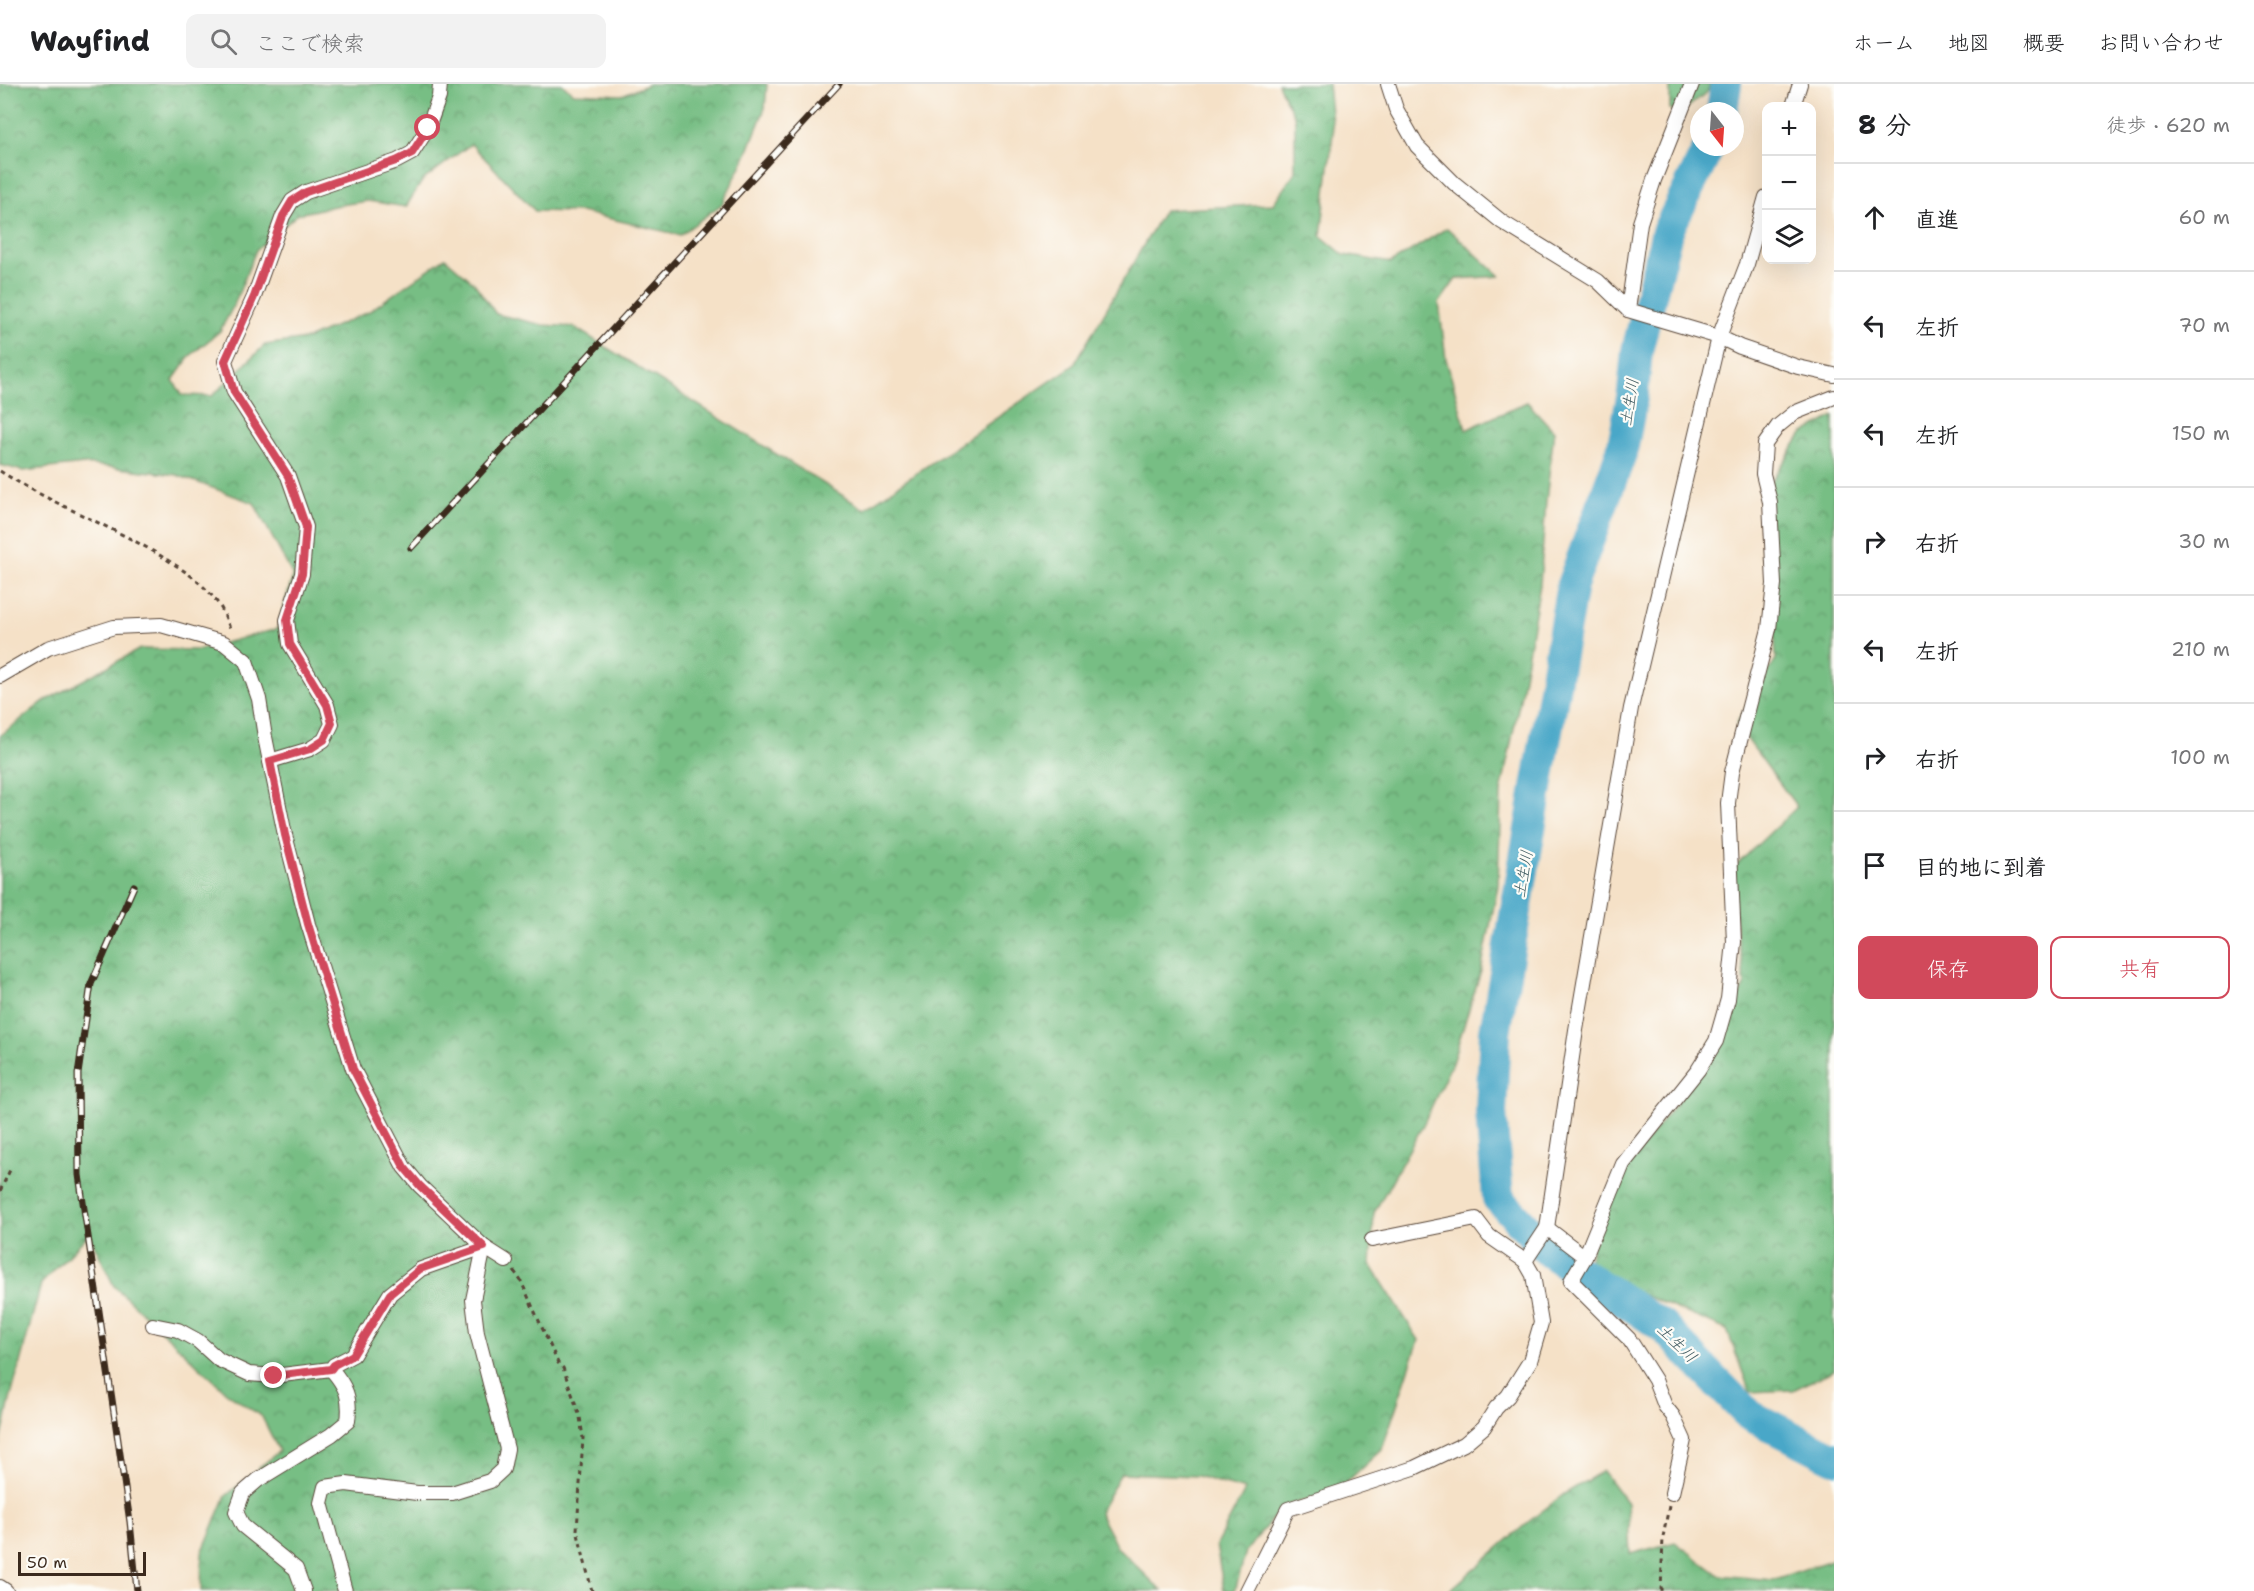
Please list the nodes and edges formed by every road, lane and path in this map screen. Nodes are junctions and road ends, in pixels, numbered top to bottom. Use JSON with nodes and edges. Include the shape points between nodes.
{"nodes":[{"id":1,"x":440,"y":84,"type":"edge"},
{"id":2,"x":1388,"y":84,"type":"edge"},
{"id":3,"x":1692,"y":84,"type":"edge"},
{"id":4,"x":1800,"y":84,"type":"edge"},
{"id":5,"x":1794,"y":102,"type":"edge"},
{"id":6,"x":1763,"y":210,"type":"edge"},
{"id":7,"x":1628,"y":310,"type":"junction"},
{"id":8,"x":1719,"y":337,"type":"junction"},
{"id":9,"x":1834,"y":375,"type":"edge"},
{"id":10,"x":1834,"y":397,"type":"edge"},
{"id":11,"x":0,"y":471,"type":"edge"},
{"id":12,"x":233,"y":633,"type":"dead end"},
{"id":13,"x":0,"y":676,"type":"edge"},
{"id":14,"x":270,"y":761,"type":"junction"},
{"id":15,"x":10,"y":1170,"type":"dead end"},
{"id":16,"x":0,"y":1191,"type":"edge"},
{"id":17,"x":1546,"y":1231,"type":"junction"},
{"id":18,"x":1372,"y":1240,"type":"dead end"},
{"id":19,"x":484,"y":1247,"type":"junction"},
{"id":20,"x":1585,"y":1257,"type":"junction"},
{"id":21,"x":506,"y":1261,"type":"joint"},
{"id":22,"x":1525,"y":1261,"type":"junction"},
{"id":23,"x":153,"y":1324,"type":"dead end"},
{"id":24,"x":331,"y":1369,"type":"junction"},
{"id":25,"x":1672,"y":1493,"type":"joint"},
{"id":26,"x":0,"y":1587,"type":"edge"},
{"id":27,"x":6,"y":1591,"type":"edge"},
{"id":28,"x":303,"y":1591,"type":"edge"},
{"id":29,"x":345,"y":1591,"type":"edge"},
{"id":30,"x":592,"y":1591,"type":"edge"},
{"id":31,"x":1247,"y":1591,"type":"edge"},
{"id":32,"x":1661,"y":1591,"type":"edge"}],
"edges":[{"from":1,"to":14,"type":"street","via":[[428,128],[412,153],[306,192],[292,201],[225,361],[234,392],[288,476],[306,527],[302,574],[287,620],[290,644],[327,705],[332,723],[324,740],[310,749]]},
{"from":2,"to":7,"type":"street","via":[[1396,109],[1417,146],[1454,183],[1502,222],[1598,281]]},
{"from":3,"to":7,"type":"street","via":[[1640,223]]},
{"from":4,"to":5,"type":"street"},
{"from":6,"to":8,"type":"street"},
{"from":7,"to":8,"type":"street"},
{"from":8,"to":9,"type":"street","via":[[1798,367]]},
{"from":8,"to":17,"type":"street","via":[[1631,708]]},
{"from":10,"to":20,"type":"street","via":[[1794,412],[1765,444],[1763,474],[1770,502],[1774,584],[1769,629],[1732,772],[1728,803],[1734,942],[1728,999],[1716,1041],[1698,1070],[1623,1164]]},
{"from":11,"to":12,"type":"path","via":[[181,567],[219,606]]},
{"from":13,"to":14,"type":"street","via":[[48,648],[114,627],[161,625],[224,643],[246,661],[260,699]]},
{"from":14,"to":19,"type":"street","via":[[305,913],[353,1069],[404,1167]]},
{"from":15,"to":16,"type":"path"},
{"from":17,"to":20,"type":"street"},
{"from":17,"to":22,"type":"street"},
{"from":18,"to":22,"type":"street","via":[[1476,1219],[1489,1236]]},
{"from":19,"to":21,"type":"street"},
{"from":19,"to":24,"type":"street","via":[[420,1269],[390,1294],[353,1355]]},
{"from":19,"to":29,"type":"street","via":[[473,1300],[477,1333],[507,1449],[503,1469],[490,1481],[452,1493],[346,1484],[325,1487],[321,1503]]},
{"from":20,"to":25,"type":"street","via":[[1571,1281],[1629,1339],[1655,1380],[1684,1440]]},
{"from":21,"to":30,"type":"path","via":[[521,1281],[563,1368],[580,1417],[583,1438],[577,1530]]},
{"from":22,"to":31,"type":"street","via":[[1533,1275],[1541,1323],[1530,1361],[1484,1427],[1464,1443],[1414,1468],[1288,1509]]},
{"from":23,"to":24,"type":"street","via":[[178,1330],[219,1360],[249,1374],[274,1376]]},
{"from":24,"to":28,"type":"street","via":[[343,1382],[350,1405],[348,1421],[258,1480],[243,1493],[236,1512],[243,1527],[296,1569]]},
{"from":25,"to":32,"type":"path","via":[[1663,1537]]},
{"from":26,"to":27,"type":"street"}]}
